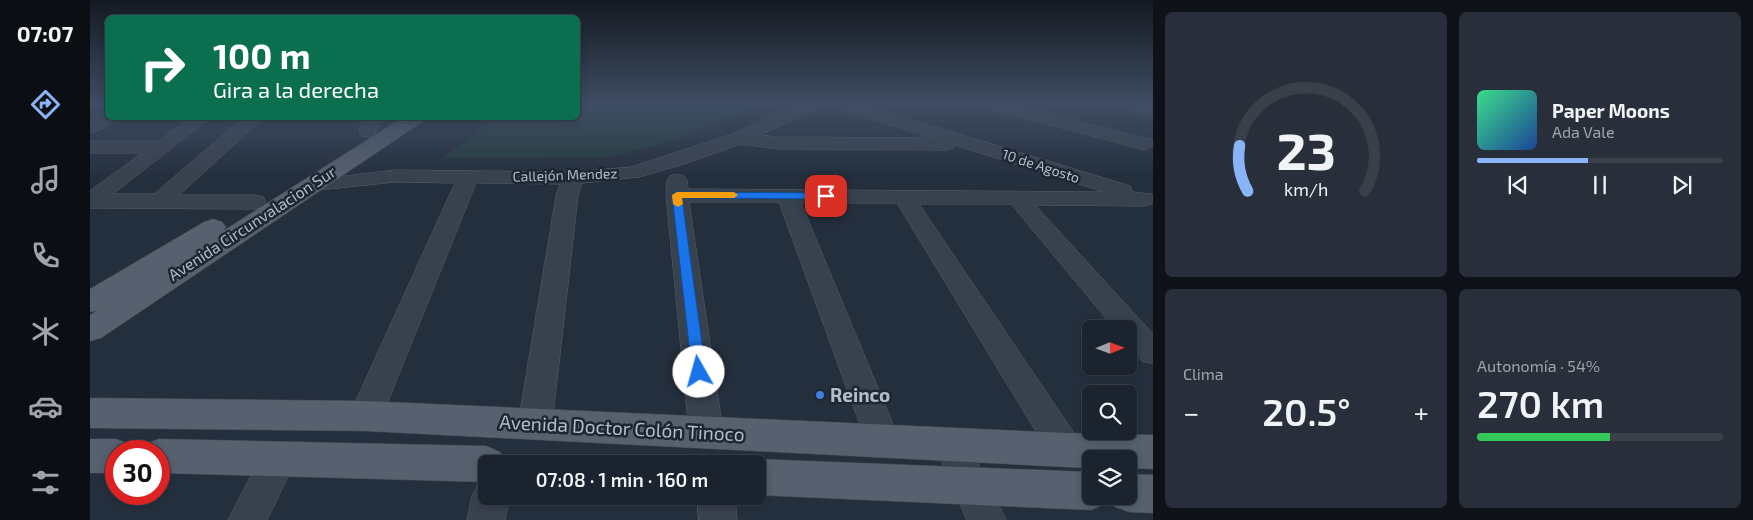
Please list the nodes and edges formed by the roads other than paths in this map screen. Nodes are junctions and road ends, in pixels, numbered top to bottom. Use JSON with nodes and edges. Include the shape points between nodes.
{"nodes":[{"id":1,"x":187,"y":128,"type":"edge"},
{"id":2,"x":241,"y":128,"type":"edge"},
{"id":3,"x":378,"y":128,"type":"edge"},
{"id":4,"x":389,"y":128,"type":"edge"},
{"id":5,"x":761,"y":128,"type":"edge"},
{"id":6,"x":921,"y":128,"type":"edge"},
{"id":7,"x":1084,"y":128,"type":"edge"},
{"id":8,"x":367,"y":137,"type":"edge"},
{"id":9,"x":740,"y":138,"type":"junction"},
{"id":10,"x":973,"y":144,"type":"junction"},
{"id":11,"x":1145,"y":144,"type":"dead end"},
{"id":12,"x":90,"y":146,"type":"edge"},
{"id":13,"x":161,"y":147,"type":"junction"},
{"id":14,"x":677,"y":160,"type":"junction"},
{"id":15,"x":394,"y":176,"type":"junction"},
{"id":16,"x":468,"y":177,"type":"junction"},
{"id":17,"x":572,"y":178,"type":"junction"},
{"id":18,"x":310,"y":185,"type":"junction"},
{"id":19,"x":677,"y":195,"type":"junction"},
{"id":20,"x":787,"y":195,"type":"junction"},
{"id":21,"x":904,"y":197,"type":"junction"},
{"id":22,"x":1018,"y":199,"type":"junction"},
{"id":23,"x":90,"y":200,"type":"edge"},
{"id":24,"x":1148,"y":200,"type":"edge"},
{"id":25,"x":159,"y":201,"type":"junction"},
{"id":26,"x":255,"y":202,"type":"junction"},
{"id":27,"x":90,"y":302,"type":"edge"},
{"id":28,"x":90,"y":330,"type":"edge"},
{"id":29,"x":1153,"y":353,"type":"edge"},
{"id":30,"x":90,"y":413,"type":"edge"},
{"id":31,"x":366,"y":416,"type":"junction"},
{"id":32,"x":535,"y":424,"type":"junction"},
{"id":33,"x":706,"y":431,"type":"junction"},
{"id":34,"x":883,"y":441,"type":"junction"},
{"id":35,"x":951,"y":444,"type":"junction"},
{"id":36,"x":1066,"y":450,"type":"junction"},
{"id":37,"x":1153,"y":452,"type":"edge"},
{"id":38,"x":90,"y":456,"type":"edge"},
{"id":39,"x":105,"y":456,"type":"edge"},
{"id":40,"x":170,"y":456,"type":"edge"},
{"id":41,"x":279,"y":458,"type":"junction"},
{"id":42,"x":478,"y":464,"type":"edge"},
{"id":43,"x":766,"y":478,"type":"edge"},
{"id":44,"x":1082,"y":493,"type":"edge"},
{"id":45,"x":1137,"y":493,"type":"edge"},
{"id":46,"x":1153,"y":494,"type":"edge"},
{"id":47,"x":979,"y":504,"type":"edge"},
{"id":48,"x":488,"y":505,"type":"edge"},
{"id":49,"x":717,"y":505,"type":"edge"},
{"id":50,"x":247,"y":520,"type":"edge"},
{"id":51,"x":486,"y":520,"type":"edge"},
{"id":52,"x":718,"y":520,"type":"edge"}],
"edges":[{"from":1,"to":13,"type":"street"},
{"from":2,"to":25,"type":"street"},
{"from":3,"to":8,"type":"main road","name":"Avenida Circunvalacion Sur"},
{"from":4,"to":8,"type":"main road","name":"Avenida Circunvalacion Sur"},
{"from":5,"to":9,"type":"street","name":"Callejón Mendez"},
{"from":6,"to":10,"type":"street","name":"10 de Agosto"},
{"from":7,"to":11,"type":"street"},
{"from":8,"to":15,"type":"street","name":"Callejón Mendez","via":[[361,167]]},
{"from":8,"to":18,"type":"main road","name":"Avenida Circunvalacion Sur"},
{"from":8,"to":26,"type":"main road","name":"Avenida Circunvalacion Sur"},
{"from":9,"to":10,"type":"street","via":[[778,143]]},
{"from":9,"to":14,"type":"street","name":"Callejón Mendez"},
{"from":10,"to":24,"type":"street","name":"10 de Agosto"},
{"from":12,"to":13,"type":"street"},
{"from":13,"to":23,"type":"street"},
{"from":14,"to":17,"type":"street","name":"Callejón Mendez","via":[[632,173]]},
{"from":14,"to":19,"type":"street"},
{"from":15,"to":16,"type":"street","name":"Callejón Mendez"},
{"from":15,"to":18,"type":"street","name":"Callejón Mendez"},
{"from":16,"to":17,"type":"street","name":"Callejón Mendez"},
{"from":16,"to":31,"type":"street"},
{"from":17,"to":32,"type":"street"},
{"from":18,"to":28,"type":"main road","name":"Avenida Circunvalacion Sur"},
{"from":19,"to":20,"type":"street"},
{"from":19,"to":33,"type":"street"},
{"from":20,"to":21,"type":"street"},
{"from":20,"to":34,"type":"street"},
{"from":21,"to":22,"type":"street"},
{"from":21,"to":36,"type":"street"},
{"from":22,"to":24,"type":"street"},
{"from":22,"to":29,"type":"street"},
{"from":23,"to":25,"type":"street"},
{"from":25,"to":26,"type":"street"},
{"from":26,"to":27,"type":"main road","name":"Avenida Circunvalacion Sur"},
{"from":30,"to":31,"type":"main road","name":"Avenida Doctor Colón Tinoco"},
{"from":31,"to":32,"type":"main road","name":"Avenida Doctor Colón Tinoco"},
{"from":32,"to":33,"type":"main road","name":"Avenida Doctor Colón Tinoco"},
{"from":33,"to":34,"type":"main road","name":"Avenida Doctor Colón Tinoco"},
{"from":34,"to":35,"type":"main road","name":"Avenida Doctor Colón Tinoco"},
{"from":35,"to":36,"type":"main road","name":"Avenida Doctor Colón Tinoco"},
{"from":35,"to":47,"type":"street"},
{"from":36,"to":37,"type":"main road","name":"Avenida Doctor Colón Tinoco"},
{"from":38,"to":39,"type":"main road"},
{"from":40,"to":41,"type":"main road"},
{"from":41,"to":42,"type":"main road"},
{"from":41,"to":50,"type":"street"},
{"from":43,"to":47,"type":"main road"},
{"from":44,"to":47,"type":"main road"},
{"from":45,"to":46,"type":"main road"},
{"from":48,"to":51,"type":"street"},
{"from":49,"to":52,"type":"street"}]}
